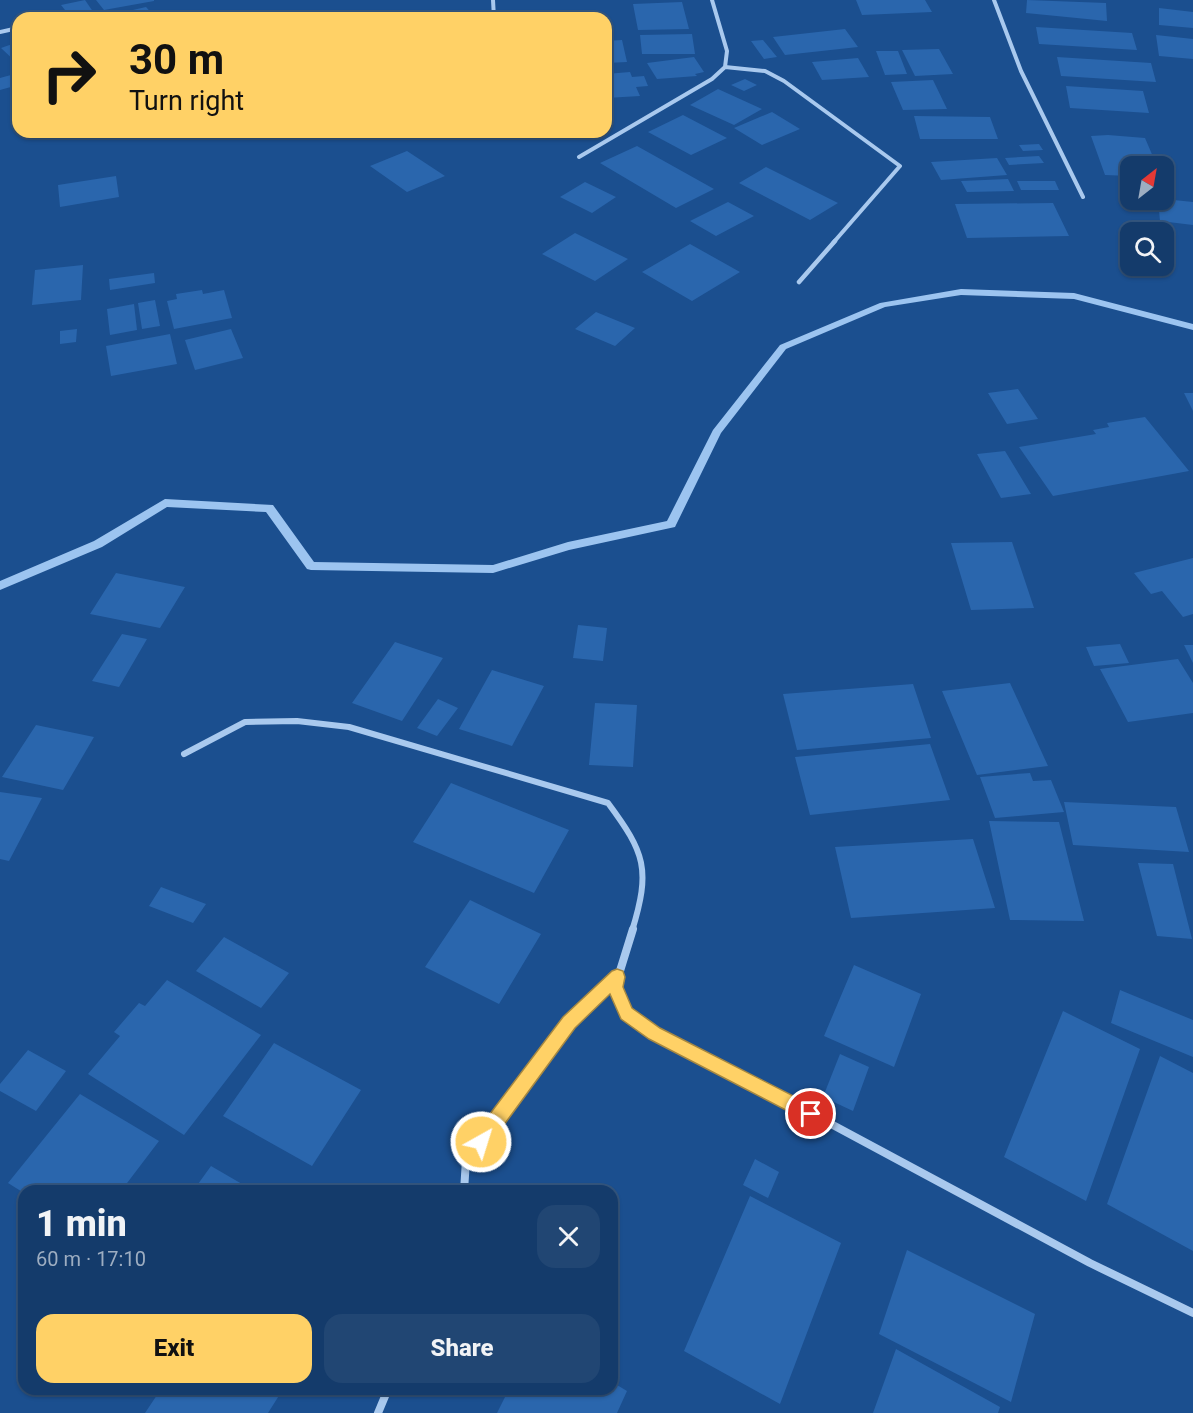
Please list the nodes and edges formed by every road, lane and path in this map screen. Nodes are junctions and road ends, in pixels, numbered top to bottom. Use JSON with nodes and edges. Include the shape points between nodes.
{"nodes":[{"id":1,"x":712,"y":0,"type":"edge"},
{"id":2,"x":994,"y":0,"type":"edge"},
{"id":3,"x":725,"y":68,"type":"junction"},
{"id":4,"x":611,"y":138,"type":"edge"},
{"id":5,"x":612,"y":138,"type":"edge"},
{"id":6,"x":579,"y":157,"type":"dead end"},
{"id":7,"x":1083,"y":197,"type":"dead end"},
{"id":8,"x":799,"y":282,"type":"dead end"},
{"id":9,"x":184,"y":754,"type":"dead end"},
{"id":10,"x":617,"y":977,"type":"junction"},
{"id":11,"x":464,"y":1185,"type":"edge"},
{"id":12,"x":1193,"y":1313,"type":"edge"},
{"id":13,"x":386,"y":1395,"type":"edge"},
{"id":14,"x":378,"y":1413,"type":"edge"}],
"edges":[{"from":1,"to":3,"type":"street","via":[[727,51]]},
{"from":2,"to":7,"type":"street","via":[[1021,71]]},
{"from":3,"to":5,"type":"street"},
{"from":3,"to":8,"type":"street","via":[[765,71],[784,81],[900,166]]},
{"from":4,"to":6,"type":"street"},
{"from":9,"to":10,"type":"street","via":[[245,722],[297,721],[349,727],[608,803],[643,862],[639,903]]},
{"from":10,"to":11,"type":"street","via":[[569,1022],[466,1160]]},
{"from":10,"to":12,"type":"street","via":[[615,987],[627,1014],[655,1034],[1090,1263]]},
{"from":13,"to":14,"type":"street"}]}
